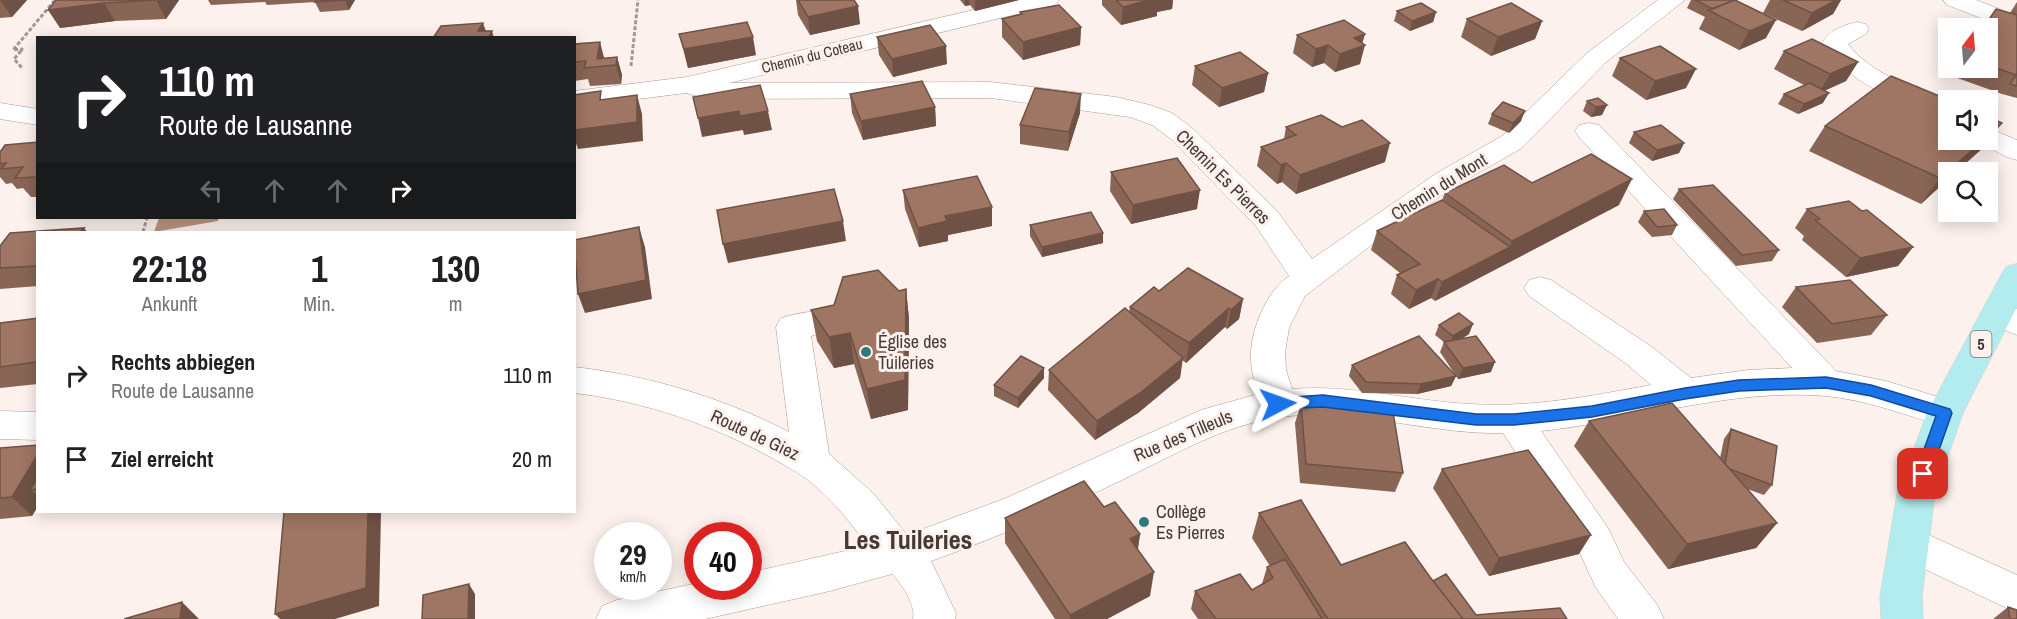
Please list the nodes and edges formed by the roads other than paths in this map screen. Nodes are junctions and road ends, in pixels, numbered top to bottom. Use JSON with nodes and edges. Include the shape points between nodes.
{"nodes":[{"id":1,"x":1047,"y":0,"type":"edge"},
{"id":2,"x":1673,"y":0,"type":"edge"},
{"id":3,"x":1955,"y":0,"type":"edge"},
{"id":4,"x":2017,"y":25,"type":"edge"},
{"id":5,"x":1857,"y":30,"type":"dead end"},
{"id":6,"x":687,"y":85,"type":"junction"},
{"id":7,"x":576,"y":99,"type":"edge"},
{"id":8,"x":1938,"y":110,"type":"edge"},
{"id":9,"x":0,"y":111,"type":"edge"},
{"id":10,"x":36,"y":117,"type":"edge"},
{"id":11,"x":1589,"y":131,"type":"dead end"},
{"id":12,"x":1998,"y":142,"type":"edge"},
{"id":13,"x":2017,"y":152,"type":"edge"},
{"id":14,"x":2017,"y":275,"type":"edge"},
{"id":15,"x":1306,"y":278,"type":"junction"},
{"id":16,"x":1540,"y":288,"type":"dead end"},
{"id":17,"x":2007,"y":319,"type":"edge"},
{"id":18,"x":820,"y":322,"type":"edge"},
{"id":19,"x":576,"y":380,"type":"edge"},
{"id":20,"x":1826,"y":383,"type":"junction"},
{"id":21,"x":1685,"y":393,"type":"junction"},
{"id":22,"x":1278,"y":404,"type":"junction"},
{"id":23,"x":1945,"y":413,"type":"junction"},
{"id":24,"x":1514,"y":420,"type":"junction"},
{"id":25,"x":0,"y":425,"type":"edge"},
{"id":26,"x":36,"y":426,"type":"edge"},
{"id":27,"x":812,"y":462,"type":"junction"},
{"id":28,"x":1908,"y":543,"type":"junction"},
{"id":29,"x":899,"y":554,"type":"junction"},
{"id":30,"x":2017,"y":595,"type":"edge"},
{"id":31,"x":678,"y":612,"type":"edge"},
{"id":32,"x":941,"y":617,"type":"edge"},
{"id":33,"x":617,"y":619,"type":"edge"},
{"id":34,"x":1643,"y":619,"type":"edge"},
{"id":35,"x":1902,"y":619,"type":"edge"}],
"edges":[{"from":1,"to":6,"type":"street","name":"Chemin du Coteau"},
{"from":2,"to":15,"type":"street","name":"Chemin du Mont","via":[[1596,58],[1512,142],[1447,179]]},
{"from":3,"to":4,"type":"street"},
{"from":5,"to":8,"type":"street","via":[[1836,40],[1840,53],[1870,74]]},
{"from":6,"to":7,"type":"street","name":"Chemin du Coteau"},
{"from":6,"to":15,"type":"street","name":"Chemin Es Pierres","via":[[708,91],[991,90],[1140,111],[1162,119],[1181,133],[1267,219]]},
{"from":9,"to":10,"type":"street"},
{"from":11,"to":20,"type":"street"},
{"from":12,"to":13,"type":"street"},
{"from":14,"to":17,"type":"main road","number":"5"},
{"from":15,"to":22,"type":"street","name":"Chemin du Mont","via":[[1281,307],[1272,328],[1269,370]]},
{"from":16,"to":21,"type":"street","via":[[1640,356]]},
{"from":17,"to":23,"type":"main road","number":"5"},
{"from":18,"to":27,"type":"street","via":[[793,327]]},
{"from":19,"to":27,"type":"street","name":"Route de Giez","via":[[609,384],[694,407]]},
{"from":20,"to":21,"type":"street","name":"Rue des Tilleuls","via":[[1739,386]]},
{"from":20,"to":23,"type":"street","name":"Rue des Tilleuls","via":[[1871,391]]},
{"from":21,"to":24,"type":"street","name":"Rue des Tilleuls","via":[[1592,411]]},
{"from":22,"to":24,"type":"street","name":"Rue des Tilleuls","via":[[1323,401],[1476,420]]},
{"from":22,"to":29,"type":"street","name":"Rue des Tilleuls","via":[[1214,420],[981,526]]},
{"from":23,"to":28,"type":"main road","number":"5","via":[[1916,494]]},
{"from":24,"to":34,"type":"street","via":[[1594,540],[1610,575]]},
{"from":25,"to":26,"type":"street"},
{"from":27,"to":29,"type":"street","name":"Route de Giez","via":[[859,504]]},
{"from":28,"to":30,"type":"street"},
{"from":28,"to":35,"type":"main road","number":"5"},
{"from":29,"to":31,"type":"street","name":"Rue des Tilleuls"},
{"from":29,"to":32,"type":"street","name":"Route de Giez","via":[[916,571]]},
{"from":31,"to":33,"type":"street","name":"Rue des Tilleuls"}]}
